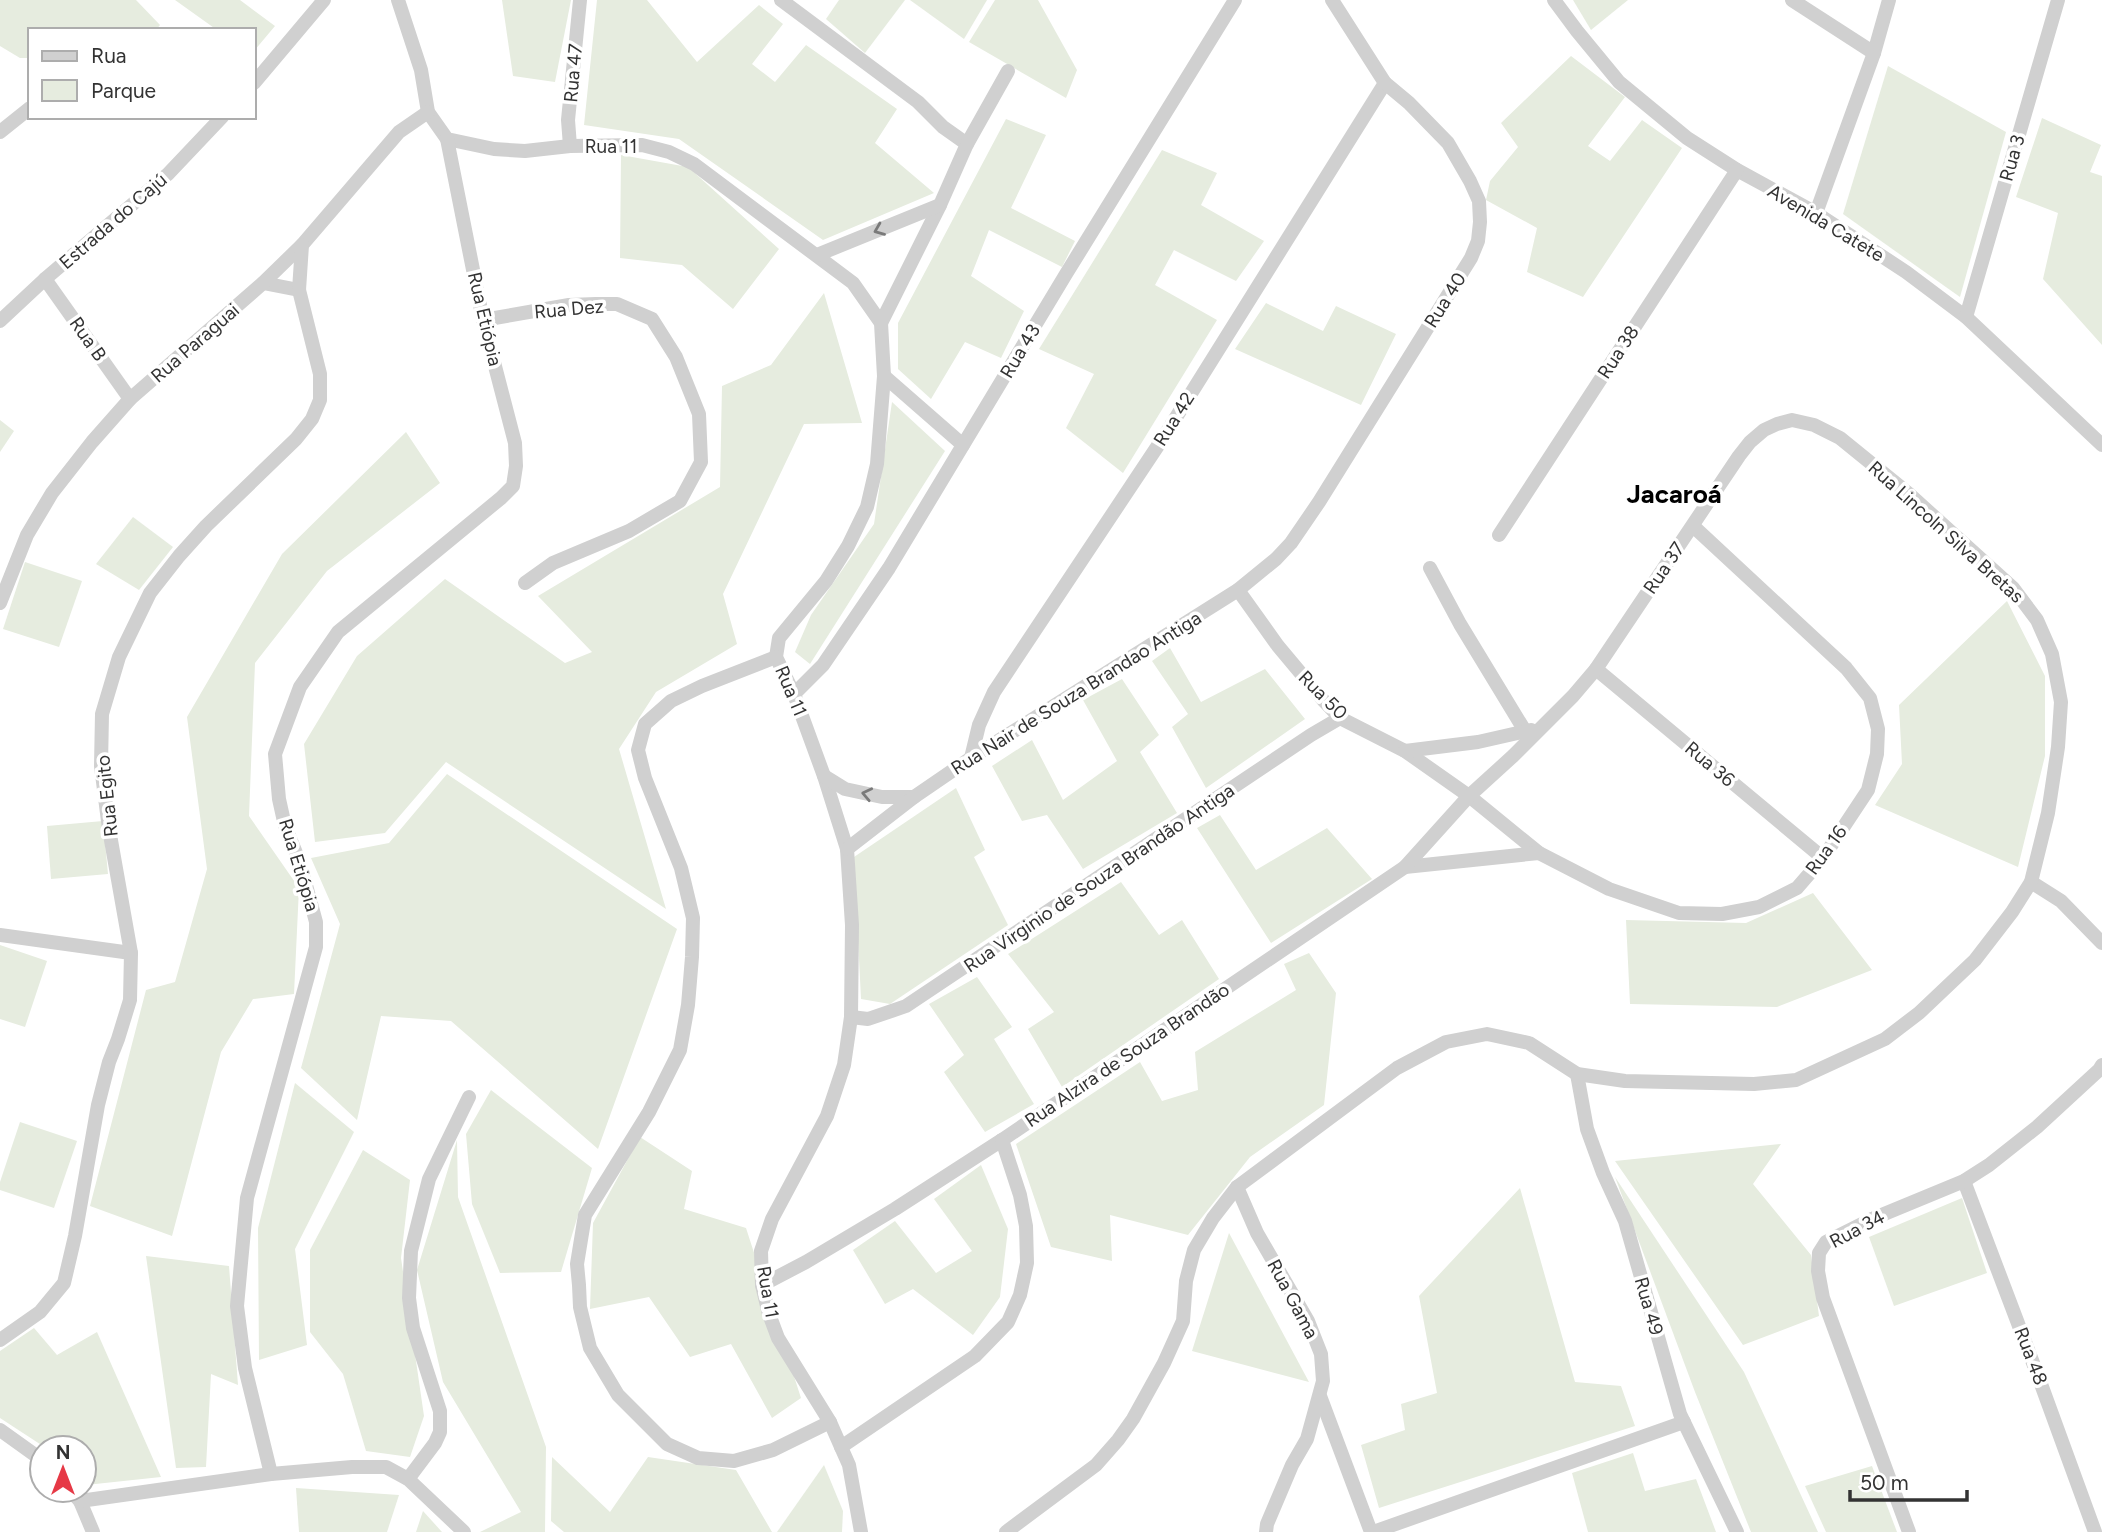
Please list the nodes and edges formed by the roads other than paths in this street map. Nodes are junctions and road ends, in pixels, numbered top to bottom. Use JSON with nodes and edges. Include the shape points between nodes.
{"nodes":[{"id":1,"x":324,"y":0,"type":"edge"},
{"id":2,"x":398,"y":0,"type":"edge"},
{"id":3,"x":580,"y":0,"type":"edge"},
{"id":4,"x":780,"y":0,"type":"edge"},
{"id":5,"x":1235,"y":0,"type":"edge"},
{"id":6,"x":1332,"y":0,"type":"edge"},
{"id":7,"x":1555,"y":0,"type":"edge"},
{"id":8,"x":1792,"y":0,"type":"edge"},
{"id":9,"x":1889,"y":0,"type":"edge"},
{"id":10,"x":2058,"y":0,"type":"edge"},
{"id":11,"x":1874,"y":53,"type":"junction"},
{"id":12,"x":1007,"y":71,"type":"dead end"},
{"id":13,"x":256,"y":81,"type":"edge"},
{"id":14,"x":1385,"y":83,"type":"junction"},
{"id":15,"x":28,"y":110,"type":"edge"},
{"id":16,"x":428,"y":111,"type":"junction"},
{"id":17,"x":220,"y":119,"type":"edge"},
{"id":18,"x":0,"y":132,"type":"edge"},
{"id":19,"x":447,"y":139,"type":"junction"},
{"id":20,"x":967,"y":144,"type":"junction"},
{"id":21,"x":570,"y":146,"type":"junction"},
{"id":22,"x":1737,"y":170,"type":"junction"},
{"id":23,"x":940,"y":205,"type":"junction"},
{"id":24,"x":1816,"y":213,"type":"junction"},
{"id":25,"x":302,"y":245,"type":"junction"},
{"id":26,"x":817,"y":255,"type":"junction"},
{"id":27,"x":45,"y":279,"type":"junction"},
{"id":28,"x":263,"y":283,"type":"junction"},
{"id":29,"x":299,"y":290,"type":"junction"},
{"id":30,"x":1966,"y":317,"type":"junction"},
{"id":31,"x":483,"y":320,"type":"junction"},
{"id":32,"x":0,"y":321,"type":"edge"},
{"id":33,"x":881,"y":323,"type":"junction"},
{"id":34,"x":884,"y":376,"type":"junction"},
{"id":35,"x":130,"y":399,"type":"junction"},
{"id":36,"x":1793,"y":420,"type":"joint"},
{"id":37,"x":963,"y":445,"type":"junction"},
{"id":38,"x":2102,"y":445,"type":"edge"},
{"id":39,"x":1693,"y":526,"type":"junction"},
{"id":40,"x":1499,"y":534,"type":"dead end"},
{"id":41,"x":1430,"y":568,"type":"dead end"},
{"id":42,"x":525,"y":583,"type":"dead end"},
{"id":43,"x":1238,"y":590,"type":"junction"},
{"id":44,"x":0,"y":603,"type":"edge"},
{"id":45,"x":776,"y":657,"type":"junction"},
{"id":46,"x":1596,"y":669,"type":"junction"},
{"id":47,"x":794,"y":694,"type":"junction"},
{"id":48,"x":1340,"y":718,"type":"junction"},
{"id":49,"x":1541,"y":727,"type":"junction"},
{"id":50,"x":1525,"y":731,"type":"junction"},
{"id":51,"x":1405,"y":751,"type":"junction"},
{"id":52,"x":971,"y":758,"type":"junction"},
{"id":53,"x":824,"y":776,"type":"junction"},
{"id":54,"x":1469,"y":796,"type":"junction"},
{"id":55,"x":914,"y":797,"type":"junction"},
{"id":56,"x":847,"y":849,"type":"junction"},
{"id":57,"x":1539,"y":853,"type":"junction"},
{"id":58,"x":1823,"y":858,"type":"junction"},
{"id":59,"x":1405,"y":867,"type":"junction"},
{"id":60,"x":2031,"y":882,"type":"junction"},
{"id":61,"x":0,"y":935,"type":"edge"},
{"id":62,"x":2102,"y":943,"type":"edge"},
{"id":63,"x":131,"y":953,"type":"junction"},
{"id":64,"x":851,"y":1017,"type":"junction"},
{"id":65,"x":2101,"y":1071,"type":"edge"},
{"id":66,"x":1577,"y":1074,"type":"junction"},
{"id":67,"x":469,"y":1097,"type":"dead end"},
{"id":68,"x":1002,"y":1140,"type":"junction"},
{"id":69,"x":1964,"y":1181,"type":"junction"},
{"id":70,"x":1237,"y":1187,"type":"junction"},
{"id":71,"x":762,"y":1285,"type":"junction"},
{"id":72,"x":0,"y":1340,"type":"edge"},
{"id":73,"x":1320,"y":1395,"type":"junction"},
{"id":74,"x":830,"y":1422,"type":"junction"},
{"id":75,"x":1684,"y":1422,"type":"junction"},
{"id":76,"x":0,"y":1430,"type":"edge"},
{"id":77,"x":841,"y":1447,"type":"junction"},
{"id":78,"x":28,"y":1450,"type":"edge"},
{"id":79,"x":271,"y":1474,"type":"junction"},
{"id":80,"x":408,"y":1479,"type":"junction"},
{"id":81,"x":98,"y":1493,"type":"edge"},
{"id":82,"x":79,"y":1504,"type":"edge"},
{"id":83,"x":93,"y":1532,"type":"edge"},
{"id":84,"x":464,"y":1532,"type":"edge"},
{"id":85,"x":861,"y":1532,"type":"edge"},
{"id":86,"x":1006,"y":1532,"type":"edge"},
{"id":87,"x":1266,"y":1532,"type":"edge"},
{"id":88,"x":1372,"y":1532,"type":"edge"},
{"id":89,"x":1737,"y":1532,"type":"edge"},
{"id":90,"x":1909,"y":1532,"type":"edge"},
{"id":91,"x":2095,"y":1532,"type":"edge"}],
"edges":[{"from":1,"to":13,"type":"street"},
{"from":2,"to":16,"type":"street","via":[[421,70]]},
{"from":3,"to":21,"type":"street","name":"Rua 47","via":[[568,120]]},
{"from":4,"to":20,"type":"street"},
{"from":5,"to":37,"type":"street","name":"Rua 43"},
{"from":6,"to":14,"type":"street","name":"Rua 40"},
{"from":7,"to":22,"type":"street","name":"Avenida Catete","via":[[1619,82],[1687,138]]},
{"from":8,"to":11,"type":"street"},
{"from":9,"to":11,"type":"street"},
{"from":10,"to":30,"type":"street","name":"Rua 3"},
{"from":11,"to":24,"type":"street"},
{"from":12,"to":20,"type":"street"},
{"from":14,"to":43,"type":"street","name":"Rua 40","via":[[1448,142],[1479,201],[1478,241],[1292,543]]},
{"from":14,"to":52,"type":"street","name":"Rua 42","via":[[1165,435],[995,692],[979,724]]},
{"from":15,"to":18,"type":"street"},
{"from":16,"to":19,"type":"street"},
{"from":16,"to":25,"type":"street","name":"Rua Paraguai","via":[[399,132]]},
{"from":17,"to":27,"type":"street","name":"Estrada do Cajú","via":[[168,174]]},
{"from":19,"to":21,"type":"street","name":"Rua 11","via":[[525,151]]},
{"from":19,"to":31,"type":"street","name":"Rua Etiópia"},
{"from":20,"to":23,"type":"street"},
{"from":21,"to":26,"type":"street","name":"Rua 11","via":[[642,145],[669,152],[694,164]]},
{"from":22,"to":24,"type":"street","name":"Avenida Catete"},
{"from":22,"to":40,"type":"street","name":"Rua 38"},
{"from":23,"to":26,"type":"street","one_way":true},
{"from":23,"to":33,"type":"street"},
{"from":24,"to":30,"type":"street","name":"Avenida Catete"},
{"from":25,"to":28,"type":"street","name":"Rua Paraguai"},
{"from":25,"to":29,"type":"street","name":"Rua Egito"},
{"from":26,"to":33,"type":"street","name":"Rua 11","via":[[853,283]]},
{"from":27,"to":32,"type":"street","name":"Estrada do Cajú"},
{"from":27,"to":35,"type":"street","name":"Rua B"},
{"from":28,"to":29,"type":"street"},
{"from":28,"to":35,"type":"street","name":"Rua Paraguai"},
{"from":29,"to":63,"type":"street","name":"Rua Egito","via":[[320,374],[320,400],[312,419],[206,526],[150,593],[119,657],[102,714],[101,766]]},
{"from":30,"to":38,"type":"street","name":"Avenida Catete"},
{"from":31,"to":42,"type":"street","name":"Rua Dez","via":[[596,304],[617,304],[652,319],[676,357],[699,414],[701,462],[680,501],[629,531],[553,563]]},
{"from":31,"to":79,"type":"street","name":"Rua Etiópia","via":[[515,443],[513,486],[338,632],[300,687],[275,754],[279,799],[316,922],[316,947],[247,1198],[237,1306]]},
{"from":33,"to":34,"type":"street","name":"Rua 11"},
{"from":34,"to":37,"type":"street"},
{"from":34,"to":45,"type":"street","name":"Rua 11","via":[[877,464],[867,508],[826,581],[779,638]]},
{"from":35,"to":44,"type":"street","name":"Rua Paraguai","via":[[52,493],[27,535]]},
{"from":36,"to":39,"type":"street","name":"Rua 37","via":[[1765,430],[1750,442]]},
{"from":36,"to":60,"type":"street","name":"Rua Lincoln Silva Bretas","via":[[1840,438],[1909,494],[2012,588],[2037,620],[2052,654],[2061,702],[2048,813]]},
{"from":37,"to":47,"type":"street","name":"Rua 43","via":[[889,568],[823,665]]},
{"from":39,"to":46,"type":"street","name":"Rua 37"},
{"from":39,"to":58,"type":"street","name":"Rua 16","via":[[1846,668],[1870,698],[1878,729],[1868,790]]},
{"from":41,"to":50,"type":"street"},
{"from":43,"to":48,"type":"street","name":"Rua 50","via":[[1278,646]]},
{"from":43,"to":52,"type":"street","name":"Rua Nair de Souza Brandao Antiga"},
{"from":45,"to":47,"type":"street","name":"Rua 11"},
{"from":45,"to":74,"type":"street","via":[[671,701],[645,724],[638,750],[681,868],[693,918],[688,1005],[680,1050],[649,1112],[585,1215],[577,1264],[580,1307],[590,1348],[618,1395],[667,1444],[698,1458],[734,1461],[773,1450]]},
{"from":46,"to":49,"type":"street","name":"Rua 37"},
{"from":46,"to":58,"type":"street","name":"Rua 36"},
{"from":47,"to":53,"type":"street","name":"Rua 11"},
{"from":48,"to":51,"type":"street","name":"Rua 50"},
{"from":48,"to":64,"type":"street","name":"Rua Virginio de Souza Brandão Antiga","via":[[906,1006],[868,1019]]},
{"from":49,"to":50,"type":"street"},
{"from":49,"to":54,"type":"street","name":"Rua 37"},
{"from":50,"to":51,"type":"street"},
{"from":51,"to":54,"type":"street","name":"Rua 50"},
{"from":52,"to":55,"type":"street","name":"Rua Nair de Souza Brandao Antiga"},
{"from":55,"to":53,"type":"street","one_way":true,"via":[[882,797],[845,789]]},
{"from":53,"to":56,"type":"street","name":"Rua 11"},
{"from":54,"to":57,"type":"street","name":"Rua 16"},
{"from":54,"to":59,"type":"street","name":"Rua Alzira de Souza Brandão"},
{"from":55,"to":56,"type":"street","name":"Rua Nair de Souza Brandao Antiga"},
{"from":56,"to":64,"type":"street","name":"Rua 11"},
{"from":57,"to":58,"type":"street","name":"Rua 16","via":[[1609,889],[1679,914],[1722,914],[1759,907],[1797,888]]},
{"from":57,"to":59,"type":"street"},
{"from":59,"to":68,"type":"street","name":"Rua Alzira de Souza Brandão"},
{"from":60,"to":62,"type":"street","via":[[2060,901]]},
{"from":60,"to":66,"type":"street","name":"Rua Lincoln Silva Bretas","via":[[1975,960],[1919,1013],[1885,1039],[1796,1080],[1754,1084],[1625,1081]]},
{"from":61,"to":63,"type":"street"},
{"from":63,"to":72,"type":"street","name":"Rua Egito","via":[[130,1000],[98,1105],[64,1283],[40,1312]]},
{"from":64,"to":71,"type":"street","name":"Rua 11","via":[[844,1065],[827,1116],[772,1219],[761,1251]]},
{"from":65,"to":69,"type":"street","name":"Rua 34","via":[[2037,1127]]},
{"from":66,"to":70,"type":"street","name":"Rua Lincoln Silva Bretas","via":[[1529,1043],[1486,1034],[1446,1042],[1397,1068]]},
{"from":66,"to":75,"type":"street","name":"Rua 49","via":[[1587,1129],[1625,1221]]},
{"from":67,"to":80,"type":"street","via":[[429,1180],[411,1251],[413,1328],[440,1411],[440,1432]]},
{"from":68,"to":71,"type":"street","name":"Rua Alzira de Souza Brandão","via":[[895,1209]]},
{"from":68,"to":77,"type":"street","via":[[1026,1226],[1027,1263],[1009,1322],[975,1356]]},
{"from":69,"to":90,"type":"street","name":"Rua 34","via":[[1871,1219],[1826,1242],[1819,1253],[1823,1298]]},
{"from":69,"to":91,"type":"street","name":"Rua 48"},
{"from":70,"to":73,"type":"street","name":"Rua Gama","via":[[1256,1233],[1308,1321],[1321,1354]]},
{"from":70,"to":86,"type":"street","name":"Rua Lincoln Silva Bretas","via":[[1194,1250],[1183,1321],[1133,1419],[1096,1465]]},
{"from":71,"to":74,"type":"street","name":"Rua 11","via":[[778,1338]]},
{"from":73,"to":87,"type":"street","name":"Rua Gama","via":[[1307,1440],[1292,1465]]},
{"from":73,"to":88,"type":"street"},
{"from":74,"to":77,"type":"street","name":"Rua 11"},
{"from":75,"to":88,"type":"street"},
{"from":75,"to":89,"type":"street","name":"Rua 49"},
{"from":76,"to":78,"type":"street"},
{"from":77,"to":85,"type":"street","name":"Rua 11","via":[[849,1465]]},
{"from":79,"to":80,"type":"street","via":[[386,1467]]},
{"from":79,"to":81,"type":"street"},
{"from":80,"to":84,"type":"street"},
{"from":82,"to":83,"type":"street"}]}
